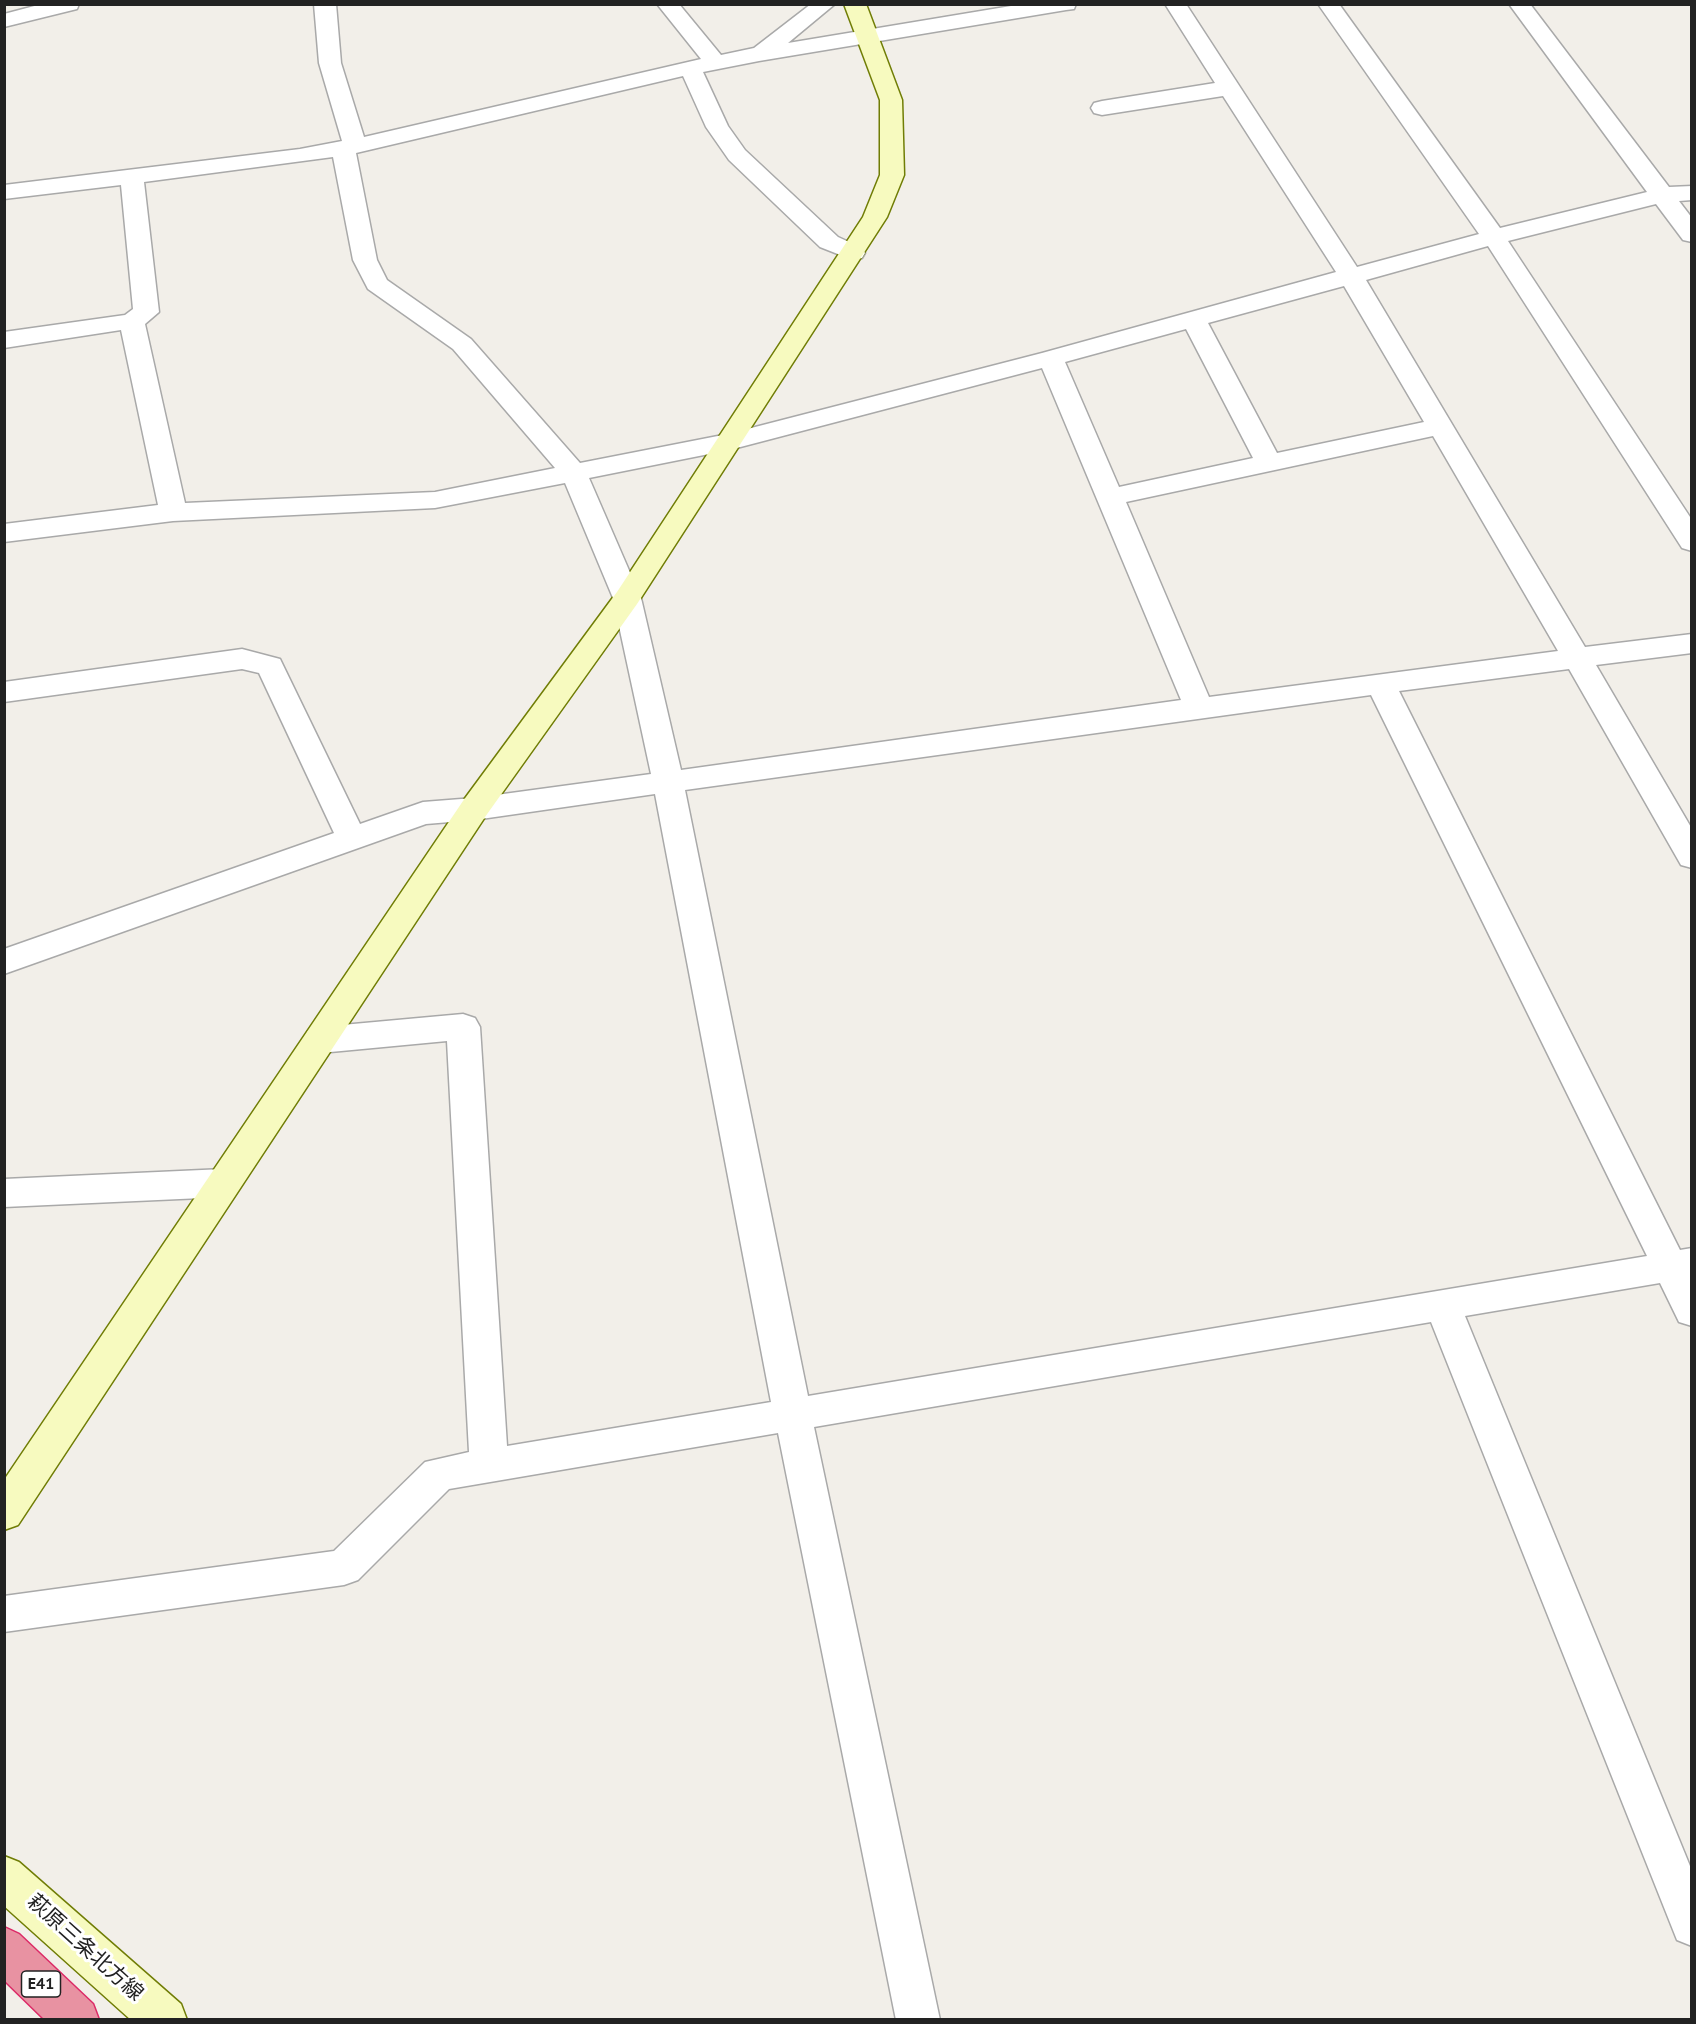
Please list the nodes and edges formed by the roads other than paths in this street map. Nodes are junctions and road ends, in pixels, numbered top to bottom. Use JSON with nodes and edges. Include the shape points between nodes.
{"nodes":[{"id":1,"x":69,"y":4,"type":"edge"},
{"id":2,"x":326,"y":4,"type":"edge"},
{"id":3,"x":667,"y":4,"type":"edge"},
{"id":4,"x":825,"y":4,"type":"edge"},
{"id":5,"x":855,"y":4,"type":"edge"},
{"id":6,"x":1066,"y":4,"type":"edge"},
{"id":7,"x":1175,"y":4,"type":"edge"},
{"id":8,"x":1328,"y":4,"type":"edge"},
{"id":9,"x":1519,"y":4,"type":"edge"},
{"id":10,"x":4,"y":21,"type":"edge"},
{"id":11,"x":867,"y":38,"type":"junction"},
{"id":12,"x":759,"y":54,"type":"junction"},
{"id":13,"x":716,"y":63,"type":"junction"},
{"id":14,"x":690,"y":68,"type":"junction"},
{"id":15,"x":1228,"y":88,"type":"junction"},
{"id":16,"x":1102,"y":108,"type":"dead end"},
{"id":17,"x":349,"y":147,"type":"junction"},
{"id":18,"x":132,"y":177,"type":"junction"},
{"id":19,"x":4,"y":192,"type":"edge"},
{"id":20,"x":1692,"y":193,"type":"edge"},
{"id":21,"x":1662,"y":195,"type":"junction"},
{"id":22,"x":1692,"y":235,"type":"edge"},
{"id":23,"x":1494,"y":237,"type":"junction"},
{"id":24,"x":853,"y":253,"type":"junction"},
{"id":25,"x":1351,"y":276,"type":"junction"},
{"id":26,"x":1193,"y":319,"type":"junction"},
{"id":27,"x":132,"y":321,"type":"junction"},
{"id":28,"x":4,"y":340,"type":"edge"},
{"id":29,"x":1051,"y":358,"type":"junction"},
{"id":30,"x":1440,"y":427,"type":"junction"},
{"id":31,"x":729,"y":442,"type":"junction"},
{"id":32,"x":1269,"y":464,"type":"junction"},
{"id":33,"x":574,"y":473,"type":"junction"},
{"id":34,"x":1110,"y":497,"type":"junction"},
{"id":35,"x":173,"y":512,"type":"junction"},
{"id":36,"x":4,"y":533,"type":"edge"},
{"id":37,"x":1692,"y":542,"type":"edge"},
{"id":38,"x":627,"y":598,"type":"junction"},
{"id":39,"x":1692,"y":643,"type":"edge"},
{"id":40,"x":1577,"y":658,"type":"junction"},
{"id":41,"x":1381,"y":685,"type":"junction"},
{"id":42,"x":4,"y":692,"type":"edge"},
{"id":43,"x":1199,"y":708,"type":"junction"},
{"id":44,"x":668,"y":782,"type":"junction"},
{"id":45,"x":474,"y":809,"type":"junction"},
{"id":46,"x":352,"y":839,"type":"junction"},
{"id":47,"x":1692,"y":857,"type":"edge"},
{"id":48,"x":4,"y":962,"type":"edge"},
{"id":49,"x":320,"y":1040,"type":"junction"},
{"id":50,"x":224,"y":1183,"type":"junction"},
{"id":51,"x":4,"y":1193,"type":"edge"},
{"id":52,"x":1680,"y":1265,"type":"edge"},
{"id":53,"x":1442,"y":1305,"type":"junction"},
{"id":54,"x":1692,"y":1311,"type":"edge"},
{"id":55,"x":793,"y":1416,"type":"junction"},
{"id":56,"x":489,"y":1466,"type":"junction"},
{"id":57,"x":4,"y":1513,"type":"edge"},
{"id":58,"x":4,"y":1614,"type":"edge"},
{"id":59,"x":4,"y":1877,"type":"edge"},
{"id":60,"x":1692,"y":1925,"type":"edge"},
{"id":61,"x":4,"y":1949,"type":"edge"},
{"id":62,"x":77,"y":2019,"type":"edge"},
{"id":63,"x":165,"y":2019,"type":"edge"},
{"id":64,"x":918,"y":2019,"type":"edge"}],
"edges":[{"from":1,"to":10,"type":"street"},
{"from":2,"to":17,"type":"street","via":[[330,63]]},
{"from":3,"to":13,"type":"street"},
{"from":4,"to":12,"type":"street"},
{"from":5,"to":11,"type":"street"},
{"from":6,"to":11,"type":"street"},
{"from":7,"to":15,"type":"street"},
{"from":8,"to":23,"type":"street"},
{"from":9,"to":21,"type":"street"},
{"from":11,"to":12,"type":"street"},
{"from":11,"to":24,"type":"street","via":[[891,100],[892,175],[875,217]]},
{"from":12,"to":13,"type":"street"},
{"from":13,"to":14,"type":"street"},
{"from":14,"to":17,"type":"street"},
{"from":14,"to":24,"type":"street","via":[[717,127],[737,155],[829,242]]},
{"from":15,"to":16,"type":"street"},
{"from":15,"to":25,"type":"street"},
{"from":17,"to":18,"type":"street"},
{"from":17,"to":33,"type":"street","via":[[365,260],[377,284],[462,344]]},
{"from":18,"to":19,"type":"street"},
{"from":18,"to":27,"type":"street","via":[[146,312]]},
{"from":20,"to":21,"type":"street"},
{"from":21,"to":22,"type":"street"},
{"from":21,"to":23,"type":"street"},
{"from":23,"to":25,"type":"street"},
{"from":23,"to":37,"type":"street"},
{"from":24,"to":31,"type":"street"},
{"from":25,"to":26,"type":"street"},
{"from":25,"to":30,"type":"street"},
{"from":26,"to":29,"type":"street"},
{"from":26,"to":32,"type":"street"},
{"from":27,"to":28,"type":"street"},
{"from":27,"to":35,"type":"street"},
{"from":29,"to":31,"type":"street"},
{"from":29,"to":34,"type":"street"},
{"from":30,"to":32,"type":"street"},
{"from":30,"to":40,"type":"street"},
{"from":31,"to":33,"type":"street"},
{"from":31,"to":38,"type":"street"},
{"from":32,"to":34,"type":"street"},
{"from":33,"to":35,"type":"street","via":[[435,501]]},
{"from":33,"to":38,"type":"street"},
{"from":34,"to":43,"type":"street"},
{"from":35,"to":36,"type":"street"},
{"from":38,"to":44,"type":"street"},
{"from":38,"to":45,"type":"street"},
{"from":39,"to":40,"type":"street"},
{"from":40,"to":41,"type":"street"},
{"from":40,"to":47,"type":"street"},
{"from":41,"to":43,"type":"street"},
{"from":41,"to":52,"type":"street"},
{"from":42,"to":46,"type":"street","via":[[242,659],[270,666]]},
{"from":43,"to":44,"type":"street"},
{"from":44,"to":45,"type":"street"},
{"from":44,"to":55,"type":"street"},
{"from":45,"to":46,"type":"street","via":[[423,813]]},
{"from":45,"to":49,"type":"street"},
{"from":46,"to":48,"type":"street"},
{"from":49,"to":50,"type":"street"},
{"from":49,"to":56,"type":"street","via":[[464,1027]]},
{"from":50,"to":51,"type":"street"},
{"from":50,"to":57,"type":"street"},
{"from":52,"to":53,"type":"street"},
{"from":52,"to":54,"type":"street"},
{"from":53,"to":55,"type":"street"},
{"from":53,"to":60,"type":"street"},
{"from":55,"to":56,"type":"street"},
{"from":55,"to":64,"type":"street"},
{"from":56,"to":58,"type":"street","via":[[439,1474],[344,1568]]},
{"from":59,"to":63,"type":"street","name":"萩原三条北方線"},
{"from":61,"to":62,"type":"highway","number":"E41"}]}
